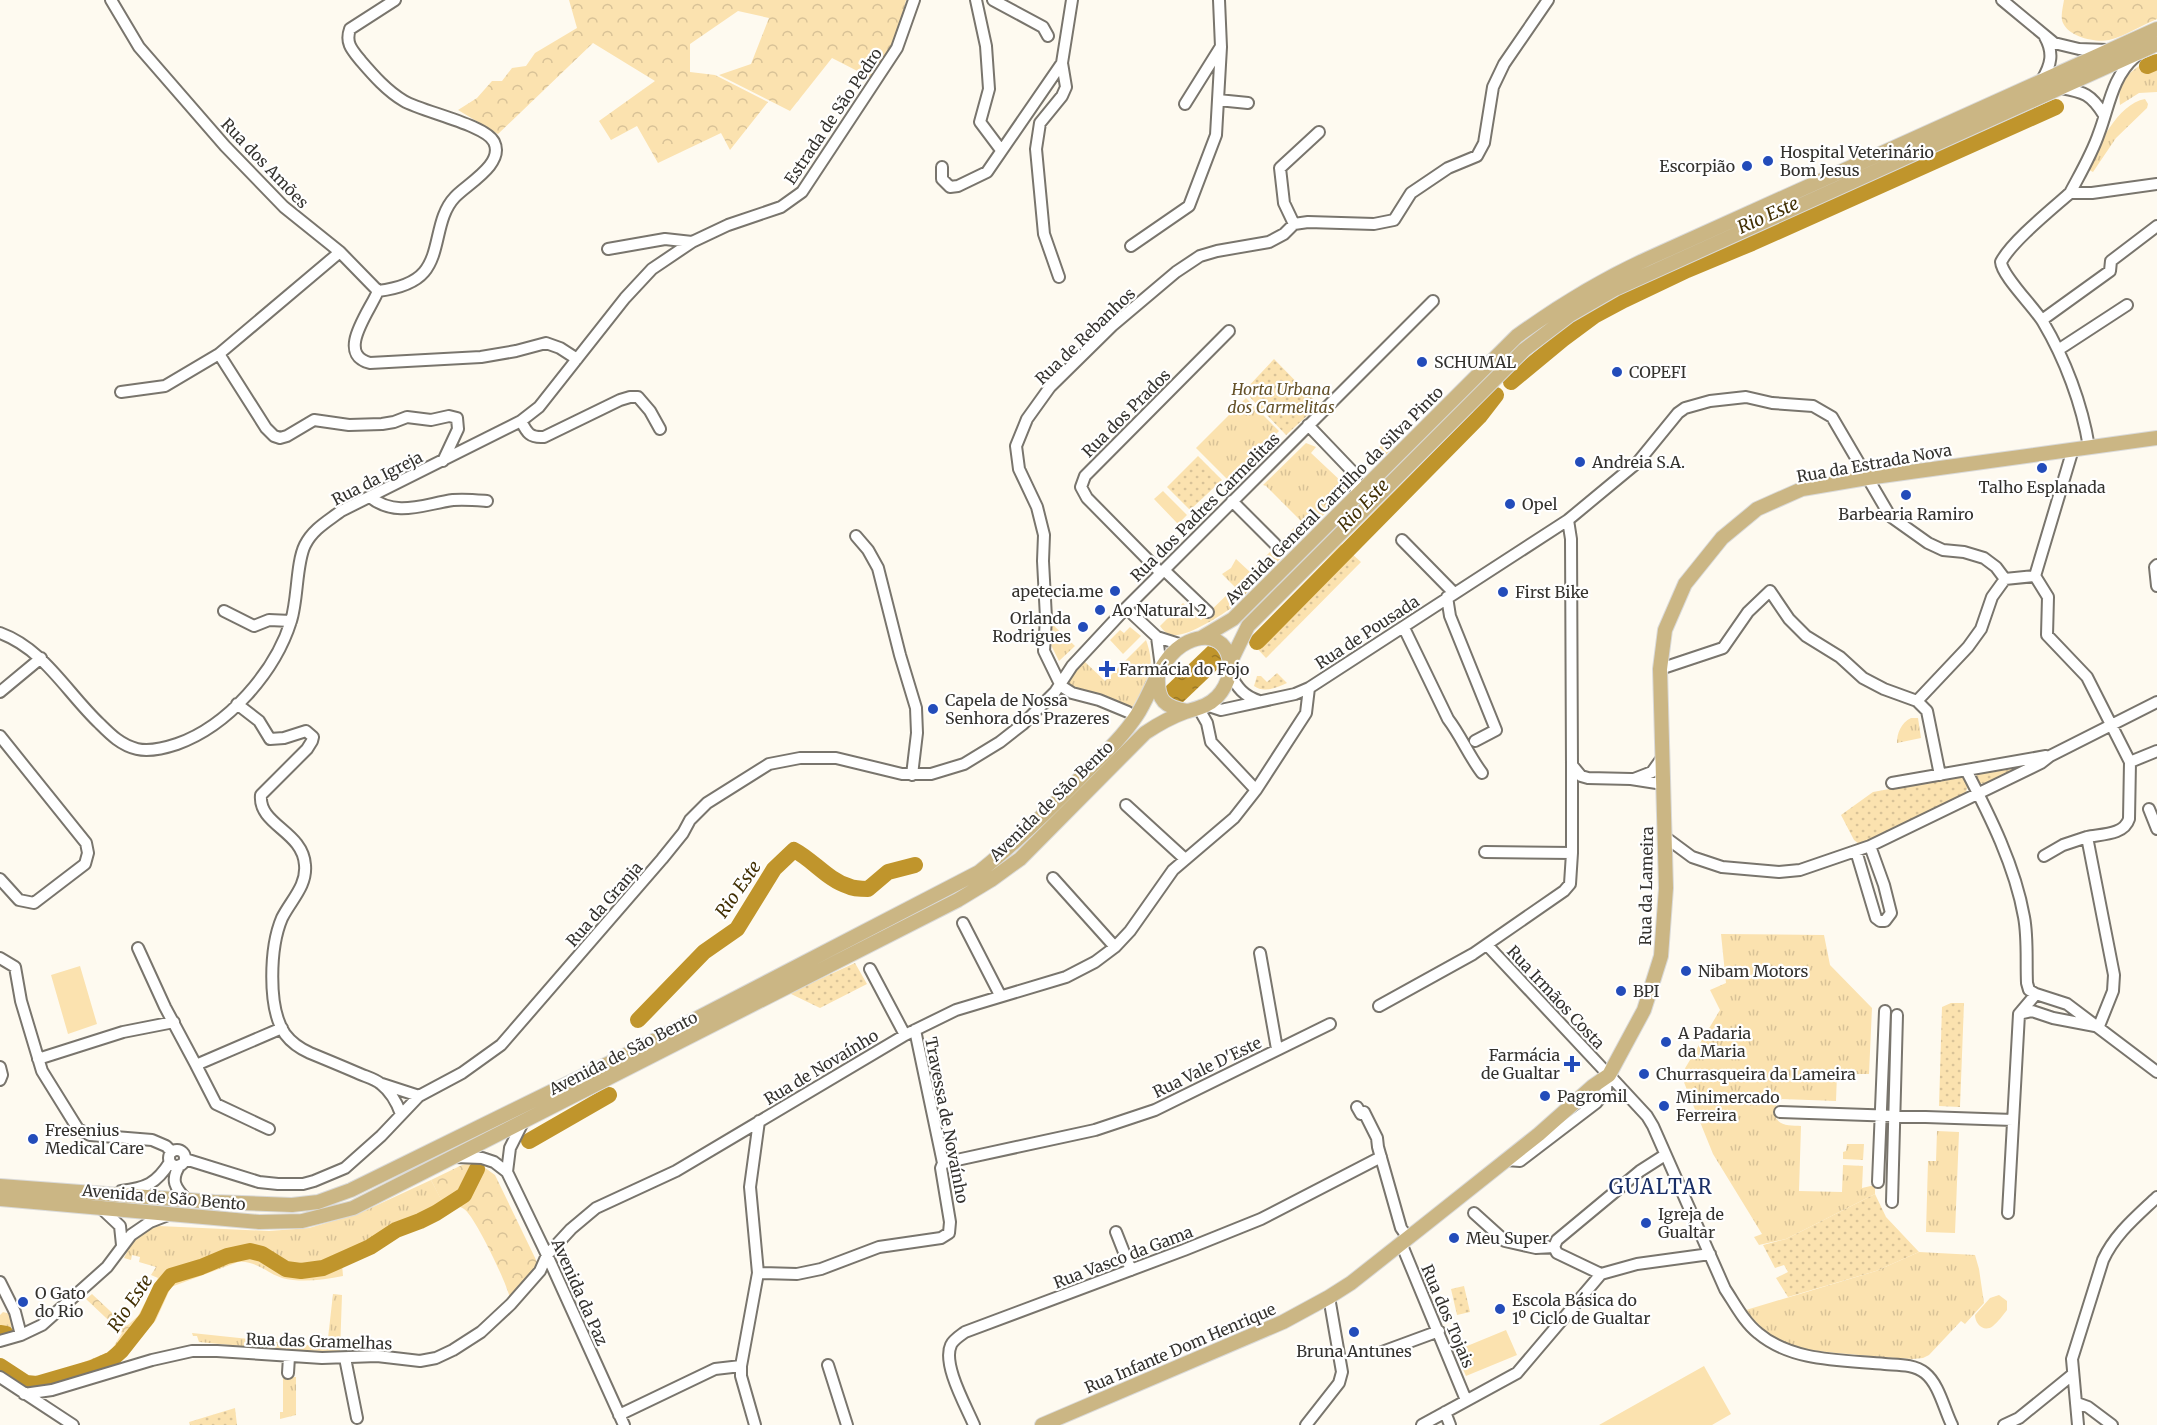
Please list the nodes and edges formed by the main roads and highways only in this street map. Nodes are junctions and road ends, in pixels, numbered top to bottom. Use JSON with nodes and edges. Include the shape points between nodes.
{"nodes":[{"id":1,"x":2157,"y":29,"type":"edge"},
{"id":2,"x":2157,"y":44,"type":"edge"},
{"id":3,"x":2157,"y":438,"type":"edge"},
{"id":4,"x":1201,"y":638,"type":"junction"},
{"id":5,"x":1231,"y":667,"type":"junction"},
{"id":6,"x":1160,"y":672,"type":"junction"},
{"id":7,"x":1197,"y":709,"type":"junction"},
{"id":8,"x":1663,"y":781,"type":"joint"},
{"id":9,"x":0,"y":1186,"type":"edge"},
{"id":10,"x":0,"y":1199,"type":"edge"},
{"id":11,"x":1329,"y":1297,"type":"joint"},
{"id":12,"x":1042,"y":1425,"type":"edge"}],
"edges":[{"from":1,"to":4,"type":"main road","name":"Avenida General Carrilho da Silva Pinto","via":[[1603,279],[1558,307],[1517,336],[1233,618]]},
{"from":2,"to":5,"type":"main road","name":"Avenida General Carrilho da Silva Pinto","via":[[1615,289],[1570,315],[1524,350],[1248,626]]},
{"from":3,"to":8,"type":"main road","name":"Rua da Estrada Nova","via":[[1802,489],[1757,509],[1722,538],[1686,584],[1665,630],[1660,669]]},
{"from":4,"to":5,"type":"main road","via":[[1223,645]]},
{"from":4,"to":6,"type":"main road","name":"Avenida de São Bento","via":[[1182,645]]},
{"from":5,"to":7,"type":"main road","name":"Avenida de São Bento","via":[[1221,691]]},
{"from":6,"to":7,"type":"main road","via":[[1158,687],[1164,702],[1170,708]]},
{"from":6,"to":9,"type":"main road","name":"Avenida de São Bento","via":[[1120,737],[1042,817],[987,866],[634,1051],[351,1190],[318,1202],[292,1205]]},
{"from":7,"to":10,"type":"main road","name":"Avenida de São Bento","via":[[1145,733],[1020,859],[958,900],[353,1209],[280,1222]]},
{"from":8,"to":11,"type":"main road","name":"Rua da Lameira","via":[[1665,920],[1661,956],[1644,1010],[1617,1058],[1593,1086],[1506,1160]]},
{"from":11,"to":12,"type":"main road","name":"Rua Infante Dom Henrique","via":[[1283,1322]]}]}
